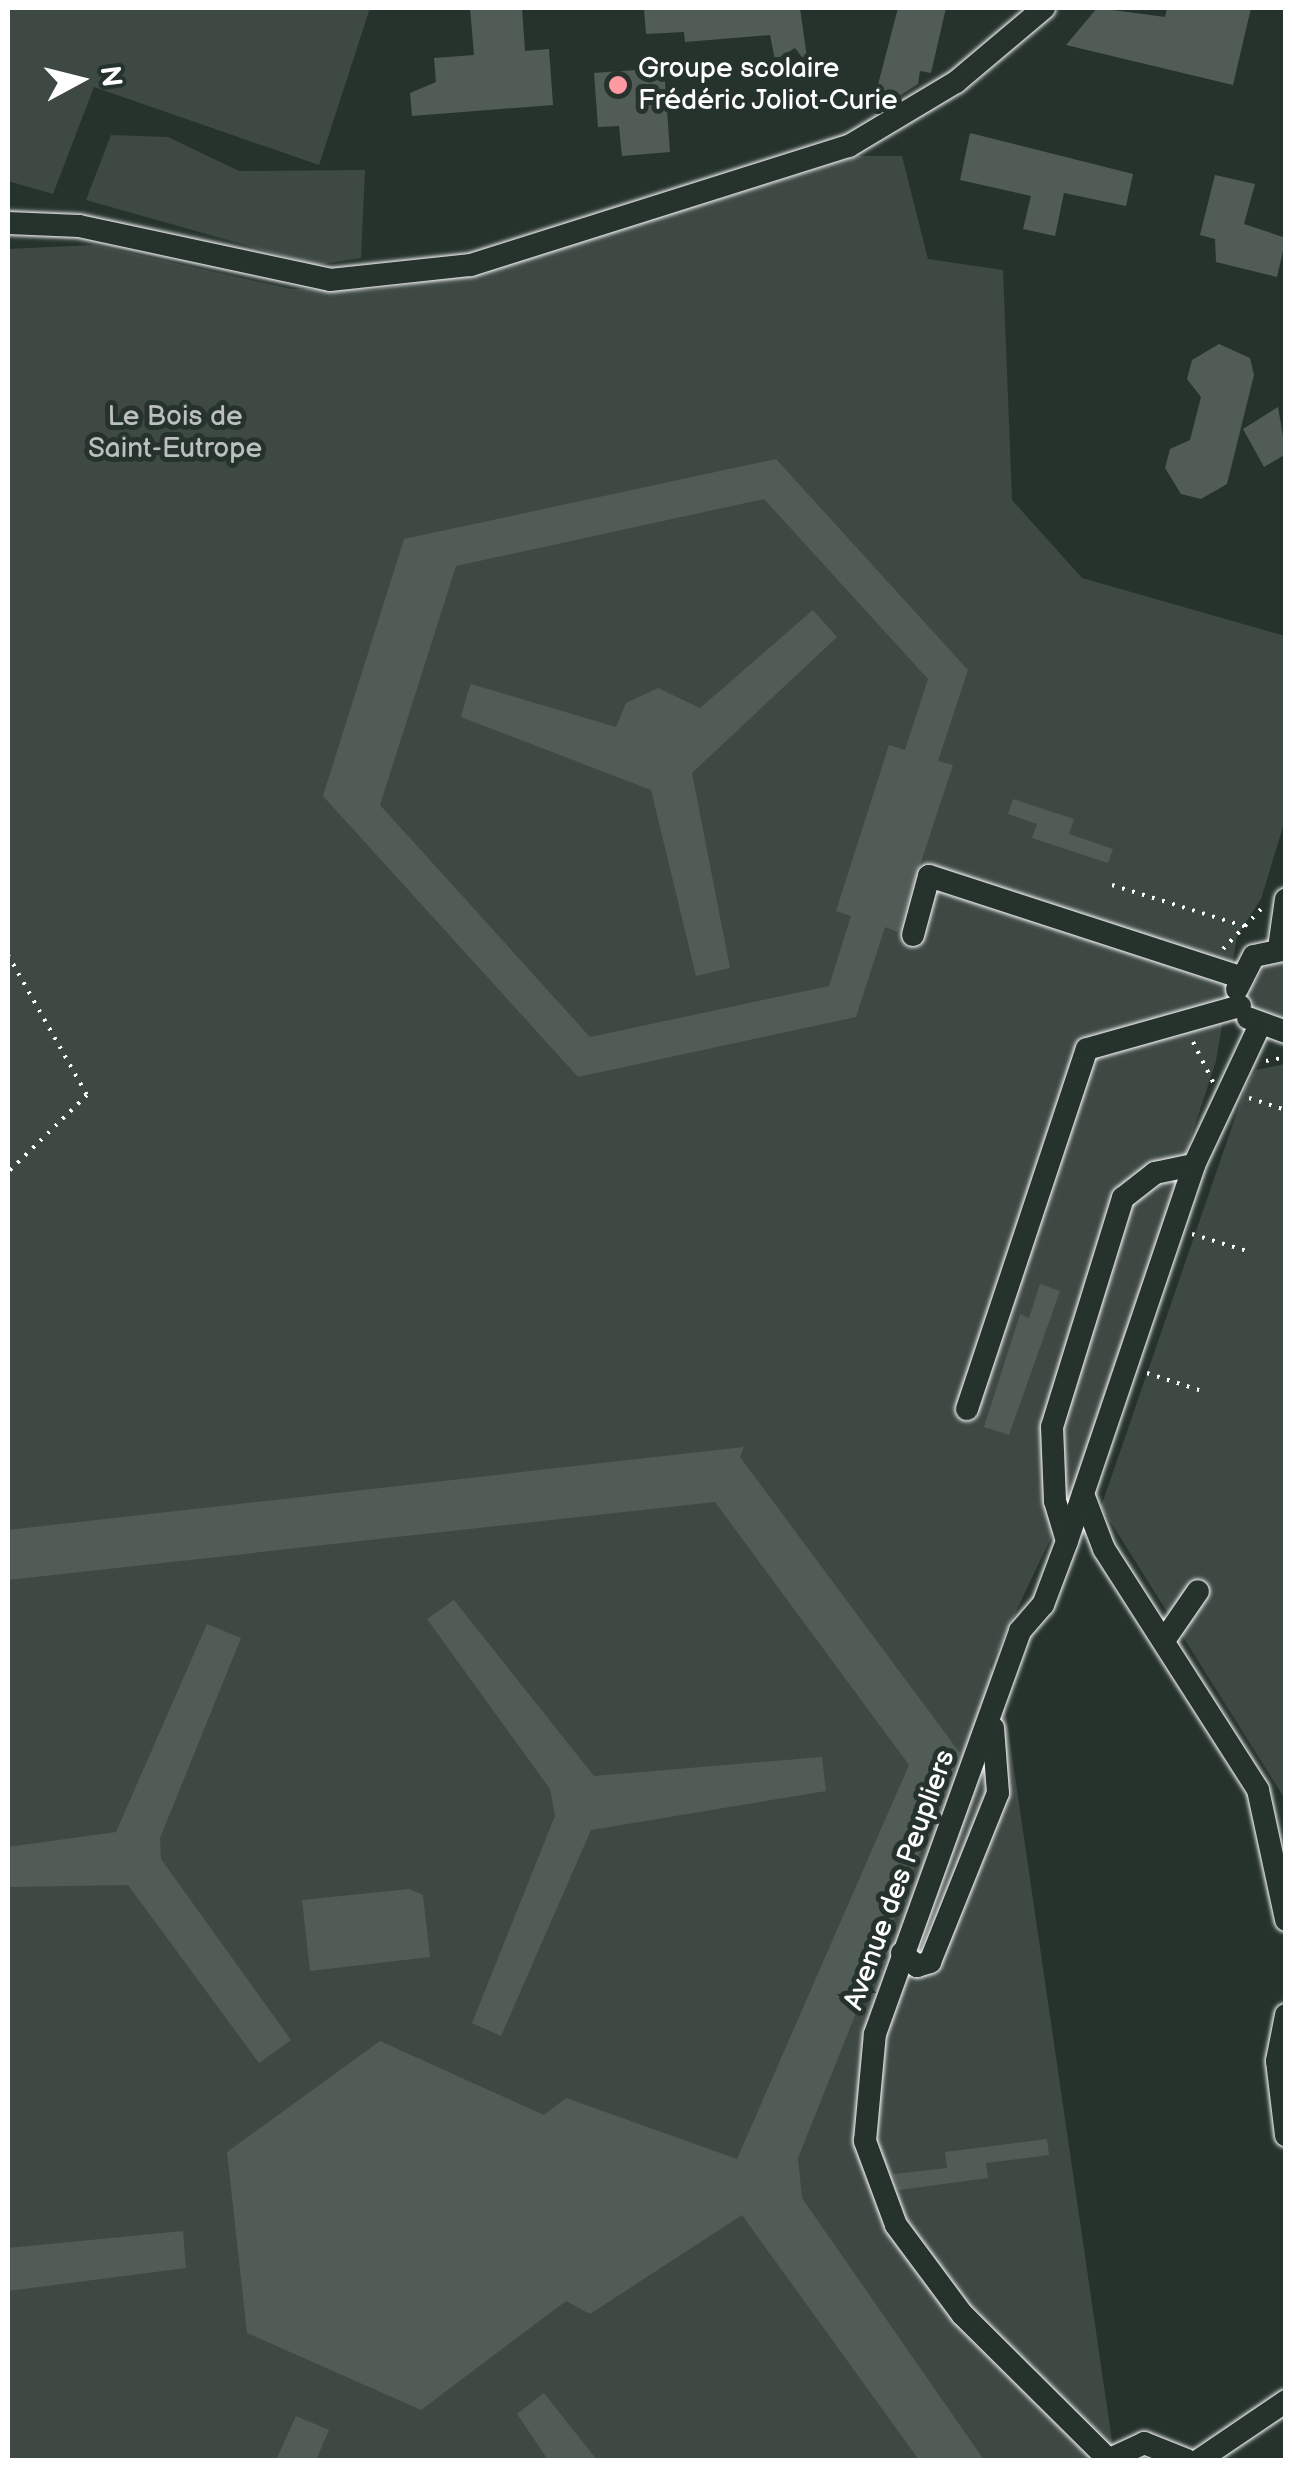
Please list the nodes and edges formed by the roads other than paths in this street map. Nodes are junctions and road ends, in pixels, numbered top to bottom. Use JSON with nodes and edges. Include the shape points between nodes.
{"nodes":[{"id":1,"x":1044,"y":8,"type":"edge"},
{"id":2,"x":8,"y":223,"type":"edge"},
{"id":3,"x":1286,"y":899,"type":"edge"},
{"id":4,"x":913,"y":935,"type":"dead end"},
{"id":5,"x":1282,"y":948,"type":"edge"},
{"id":6,"x":1239,"y":977,"type":"junction"},
{"id":7,"x":1240,"y":1006,"type":"junction"},
{"id":8,"x":1258,"y":1027,"type":"junction"},
{"id":9,"x":1286,"y":1032,"type":"edge"},
{"id":10,"x":1194,"y":1165,"type":"junction"},
{"id":11,"x":967,"y":1409,"type":"dead end"},
{"id":12,"x":1082,"y":1494,"type":"junction"},
{"id":13,"x":1067,"y":1540,"type":"junction"},
{"id":14,"x":1147,"y":1614,"type":"junction"},
{"id":15,"x":1165,"y":1639,"type":"junction"},
{"id":16,"x":1258,"y":1790,"type":"junction"},
{"id":17,"x":1286,"y":1820,"type":"edge"},
{"id":18,"x":1286,"y":1920,"type":"edge"},
{"id":19,"x":1286,"y":2015,"type":"edge"},
{"id":20,"x":1286,"y":2135,"type":"edge"},
{"id":21,"x":1286,"y":2401,"type":"edge"},
{"id":22,"x":1109,"y":2460,"type":"edge"},
{"id":23,"x":1187,"y":2460,"type":"edge"},
{"id":24,"x":1199,"y":2460,"type":"edge"}],
"edges":[{"from":1,"to":2,"type":"street","via":[[956,82],[848,146],[742,187],[470,264],[316,279],[78,226]]},
{"from":3,"to":5,"type":"street"},
{"from":4,"to":6,"type":"street","via":[[929,876]]},
{"from":5,"to":6,"type":"street","via":[[1254,956]]},
{"from":6,"to":7,"type":"street"},
{"from":7,"to":8,"type":"street"},
{"from":7,"to":11,"type":"street","via":[[1087,1049]]},
{"from":8,"to":9,"type":"street"},
{"from":8,"to":10,"type":"street","name":"Avenue des Peupliers"},
{"from":10,"to":12,"type":"street","name":"Avenue des Peupliers"},
{"from":10,"to":13,"type":"street","via":[[1154,1173],[1123,1198],[1052,1427],[1054,1501]]},
{"from":12,"to":13,"type":"street","name":"Avenue des Peupliers"},
{"from":12,"to":14,"type":"street"},
{"from":13,"to":22,"type":"street","name":"Avenue des Peupliers","via":[[1043,1605],[1020,1631],[875,2034],[865,2141],[896,2225],[962,2314]]},
{"from":14,"to":15,"type":"street"},
{"from":14,"to":15,"type":"street","via":[[1198,1591]]},
{"from":15,"to":16,"type":"street"},
{"from":16,"to":17,"type":"street"},
{"from":16,"to":18,"type":"street"},
{"from":19,"to":20,"type":"street","via":[[1277,2061]]},
{"from":21,"to":24,"type":"street"},
{"from":22,"to":23,"type":"street","via":[[1144,2442]]}]}
